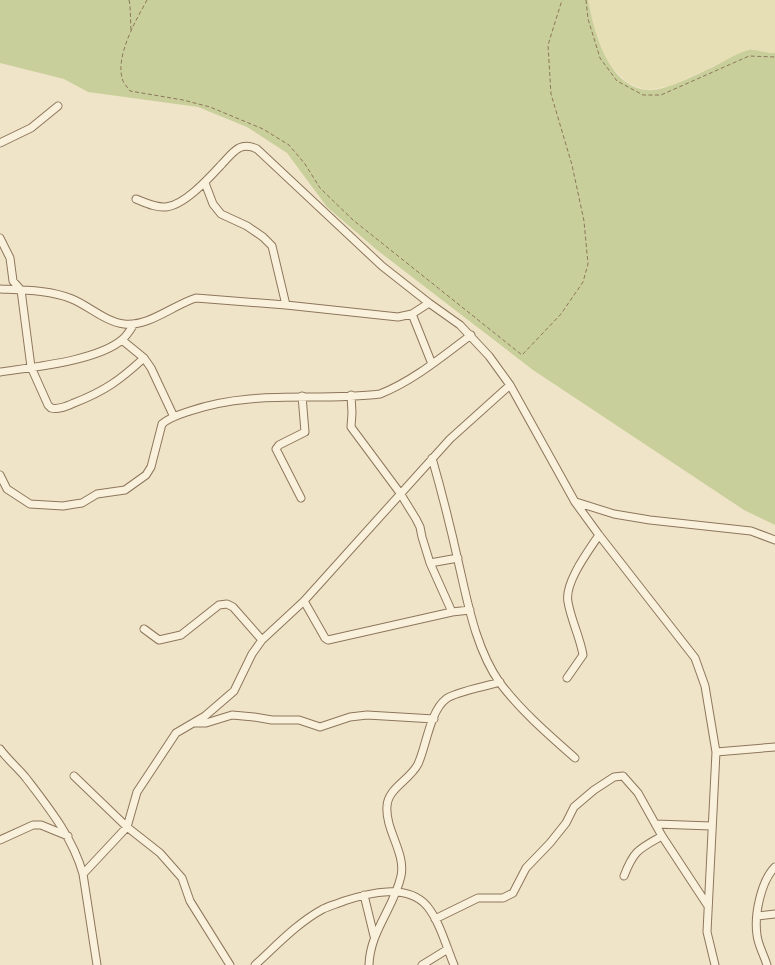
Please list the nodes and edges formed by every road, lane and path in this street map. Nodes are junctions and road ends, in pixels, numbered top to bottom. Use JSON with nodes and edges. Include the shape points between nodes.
{"nodes":[{"id":1,"x":129,"y":0,"type":"edge"},
{"id":2,"x":147,"y":0,"type":"edge"},
{"id":3,"x":562,"y":0,"type":"edge"},
{"id":4,"x":586,"y":0,"type":"edge"},
{"id":5,"x":131,"y":32,"type":"junction"},
{"id":6,"x":775,"y":57,"type":"edge"},
{"id":7,"x":58,"y":106,"type":"dead end"},
{"id":8,"x":0,"y":143,"type":"edge"},
{"id":9,"x":205,"y":183,"type":"junction"},
{"id":10,"x":136,"y":199,"type":"dead end"},
{"id":11,"x":0,"y":238,"type":"edge"},
{"id":12,"x":0,"y":289,"type":"edge"},
{"id":13,"x":21,"y":290,"type":"junction"},
{"id":14,"x":428,"y":303,"type":"junction"},
{"id":15,"x":286,"y":305,"type":"junction"},
{"id":16,"x":412,"y":314,"type":"junction"},
{"id":17,"x":134,"y":324,"type":"junction"},
{"id":18,"x":471,"y":335,"type":"junction"},
{"id":19,"x":122,"y":340,"type":"junction"},
{"id":20,"x":144,"y":358,"type":"junction"},
{"id":21,"x":432,"y":364,"type":"junction"},
{"id":22,"x":31,"y":367,"type":"junction"},
{"id":23,"x":0,"y":372,"type":"edge"},
{"id":24,"x":510,"y":385,"type":"junction"},
{"id":25,"x":351,"y":395,"type":"junction"},
{"id":26,"x":302,"y":396,"type":"junction"},
{"id":27,"x":174,"y":417,"type":"junction"},
{"id":28,"x":432,"y":458,"type":"junction"},
{"id":29,"x":0,"y":475,"type":"edge"},
{"id":30,"x":400,"y":493,"type":"junction"},
{"id":31,"x":301,"y":498,"type":"dead end"},
{"id":32,"x":575,"y":502,"type":"junction"},
{"id":33,"x":599,"y":535,"type":"junction"},
{"id":34,"x":775,"y":540,"type":"edge"},
{"id":35,"x":458,"y":558,"type":"junction"},
{"id":36,"x":430,"y":563,"type":"junction"},
{"id":37,"x":304,"y":601,"type":"junction"},
{"id":38,"x":470,"y":610,"type":"junction"},
{"id":39,"x":452,"y":612,"type":"junction"},
{"id":40,"x":144,"y":629,"type":"dead end"},
{"id":41,"x":262,"y":640,"type":"junction"},
{"id":42,"x":566,"y":678,"type":"dead end"},
{"id":43,"x":500,"y":682,"type":"junction"},
{"id":44,"x":434,"y":719,"type":"junction"},
{"id":45,"x":193,"y":723,"type":"junction"},
{"id":46,"x":775,"y":748,"type":"edge"},
{"id":47,"x":0,"y":750,"type":"edge"},
{"id":48,"x":716,"y":752,"type":"junction"},
{"id":49,"x":575,"y":758,"type":"dead end"},
{"id":50,"x":74,"y":776,"type":"dead end"},
{"id":51,"x":656,"y":824,"type":"junction"},
{"id":52,"x":711,"y":826,"type":"junction"},
{"id":53,"x":127,"y":827,"type":"junction"},
{"id":54,"x":68,"y":836,"type":"junction"},
{"id":55,"x":662,"y":836,"type":"junction"},
{"id":56,"x":0,"y":840,"type":"edge"},
{"id":57,"x":775,"y":867,"type":"edge"},
{"id":58,"x":84,"y":874,"type":"junction"},
{"id":59,"x":624,"y":876,"type":"dead end"},
{"id":60,"x":395,"y":892,"type":"junction"},
{"id":61,"x":364,"y":895,"type":"junction"},
{"id":62,"x":708,"y":906,"type":"junction"},
{"id":63,"x":775,"y":914,"type":"edge"},
{"id":64,"x":758,"y":916,"type":"junction"},
{"id":65,"x":435,"y":919,"type":"junction"},
{"id":66,"x":374,"y":936,"type":"junction"},
{"id":67,"x":448,"y":949,"type":"junction"},
{"id":68,"x":97,"y":965,"type":"edge"},
{"id":69,"x":230,"y":965,"type":"edge"},
{"id":70,"x":255,"y":965,"type":"edge"},
{"id":71,"x":369,"y":965,"type":"edge"},
{"id":72,"x":422,"y":965,"type":"edge"},
{"id":73,"x":454,"y":965,"type":"edge"},
{"id":74,"x":715,"y":965,"type":"edge"},
{"id":75,"x":767,"y":965,"type":"edge"}],
"edges":[{"from":1,"to":5,"type":"path"},
{"from":2,"to":5,"type":"path"},
{"from":3,"to":5,"type":"path","via":[[548,45],[551,94],[584,220],[588,264],[583,282],[561,314],[522,355],[353,220],[320,188],[289,145],[263,129],[210,107],[130,91],[123,80],[122,60]]},
{"from":4,"to":6,"type":"path","via":[[588,19],[600,58],[617,81],[643,95],[661,95],[749,56]]},
{"from":7,"to":8,"type":"street","via":[[32,128]]},
{"from":9,"to":10,"type":"street","via":[[175,205],[165,207]]},
{"from":9,"to":14,"type":"street","via":[[234,152],[250,145],[382,266]]},
{"from":9,"to":15,"type":"street","via":[[213,204],[221,214],[248,226],[272,246]]},
{"from":11,"to":13,"type":"street","via":[[10,258],[13,280]]},
{"from":12,"to":13,"type":"street"},
{"from":13,"to":17,"type":"street","via":[[71,298],[115,322]]},
{"from":13,"to":22,"type":"street"},
{"from":14,"to":16,"type":"street"},
{"from":14,"to":18,"type":"street"},
{"from":15,"to":16,"type":"street","via":[[398,317]]},
{"from":15,"to":17,"type":"street","via":[[196,298]]},
{"from":16,"to":21,"type":"street"},
{"from":17,"to":19,"type":"street"},
{"from":18,"to":21,"type":"street"},
{"from":18,"to":24,"type":"street"},
{"from":19,"to":20,"type":"street"},
{"from":19,"to":22,"type":"street","via":[[102,352]]},
{"from":20,"to":22,"type":"street","via":[[109,388],[54,409],[48,405]]},
{"from":20,"to":27,"type":"street"},
{"from":21,"to":25,"type":"street","via":[[389,390],[372,395]]},
{"from":22,"to":23,"type":"street"},
{"from":24,"to":28,"type":"street"},
{"from":24,"to":32,"type":"street"},
{"from":25,"to":26,"type":"street"},
{"from":25,"to":30,"type":"street","via":[[351,427]]},
{"from":26,"to":27,"type":"street","via":[[228,401]]},
{"from":26,"to":31,"type":"street","via":[[305,432],[276,449]]},
{"from":27,"to":29,"type":"street","via":[[162,424],[146,475],[125,490],[97,494],[82,503],[63,506],[30,504],[7,489]]},
{"from":28,"to":30,"type":"street"},
{"from":28,"to":35,"type":"street"},
{"from":30,"to":36,"type":"street","via":[[420,527]]},
{"from":30,"to":37,"type":"street"},
{"from":32,"to":33,"type":"street"},
{"from":32,"to":34,"type":"street","via":[[614,514],[751,531]]},
{"from":33,"to":42,"type":"street","via":[[567,592],[584,655]]},
{"from":33,"to":48,"type":"street","via":[[695,658],[705,686]]},
{"from":35,"to":36,"type":"street"},
{"from":35,"to":38,"type":"street"},
{"from":36,"to":39,"type":"street"},
{"from":37,"to":39,"type":"street","via":[[328,640]]},
{"from":37,"to":41,"type":"street"},
{"from":38,"to":39,"type":"street"},
{"from":38,"to":43,"type":"street","via":[[488,661]]},
{"from":40,"to":41,"type":"street","via":[[159,640],[182,635],[219,605],[227,604]]},
{"from":41,"to":45,"type":"street","via":[[234,691]]},
{"from":43,"to":44,"type":"street","via":[[448,697]]},
{"from":43,"to":49,"type":"street","via":[[531,718]]},
{"from":44,"to":45,"type":"street","via":[[367,715],[320,727],[298,720],[232,715],[206,723]]},
{"from":44,"to":60,"type":"street","via":[[417,765],[394,791],[387,805],[401,865]]},
{"from":45,"to":53,"type":"street","via":[[176,733],[142,784]]},
{"from":46,"to":48,"type":"street"},
{"from":47,"to":54,"type":"street","via":[[25,777]]},
{"from":48,"to":52,"type":"street"},
{"from":50,"to":53,"type":"street"},
{"from":51,"to":52,"type":"street"},
{"from":51,"to":55,"type":"street"},
{"from":51,"to":65,"type":"street","via":[[627,779],[614,777],[574,807],[566,823],[526,868],[513,893],[503,898],[478,898]]},
{"from":52,"to":62,"type":"street"},
{"from":53,"to":58,"type":"street"},
{"from":53,"to":69,"type":"street","via":[[160,853],[182,878],[188,898]]},
{"from":54,"to":56,"type":"street","via":[[33,825]]},
{"from":54,"to":58,"type":"street"},
{"from":55,"to":59,"type":"street","via":[[637,850]]},
{"from":55,"to":62,"type":"street"},
{"from":57,"to":64,"type":"street","via":[[764,884]]},
{"from":58,"to":68,"type":"street"},
{"from":60,"to":61,"type":"street"},
{"from":60,"to":65,"type":"street","via":[[416,898],[426,905]]},
{"from":60,"to":66,"type":"street"},
{"from":61,"to":66,"type":"street"},
{"from":61,"to":70,"type":"street","via":[[324,908]]},
{"from":62,"to":74,"type":"street","via":[[707,932]]},
{"from":63,"to":64,"type":"street"},
{"from":64,"to":75,"type":"street","via":[[757,933]]},
{"from":65,"to":67,"type":"street"},
{"from":66,"to":71,"type":"street"},
{"from":67,"to":72,"type":"street"},
{"from":67,"to":73,"type":"street"}]}
